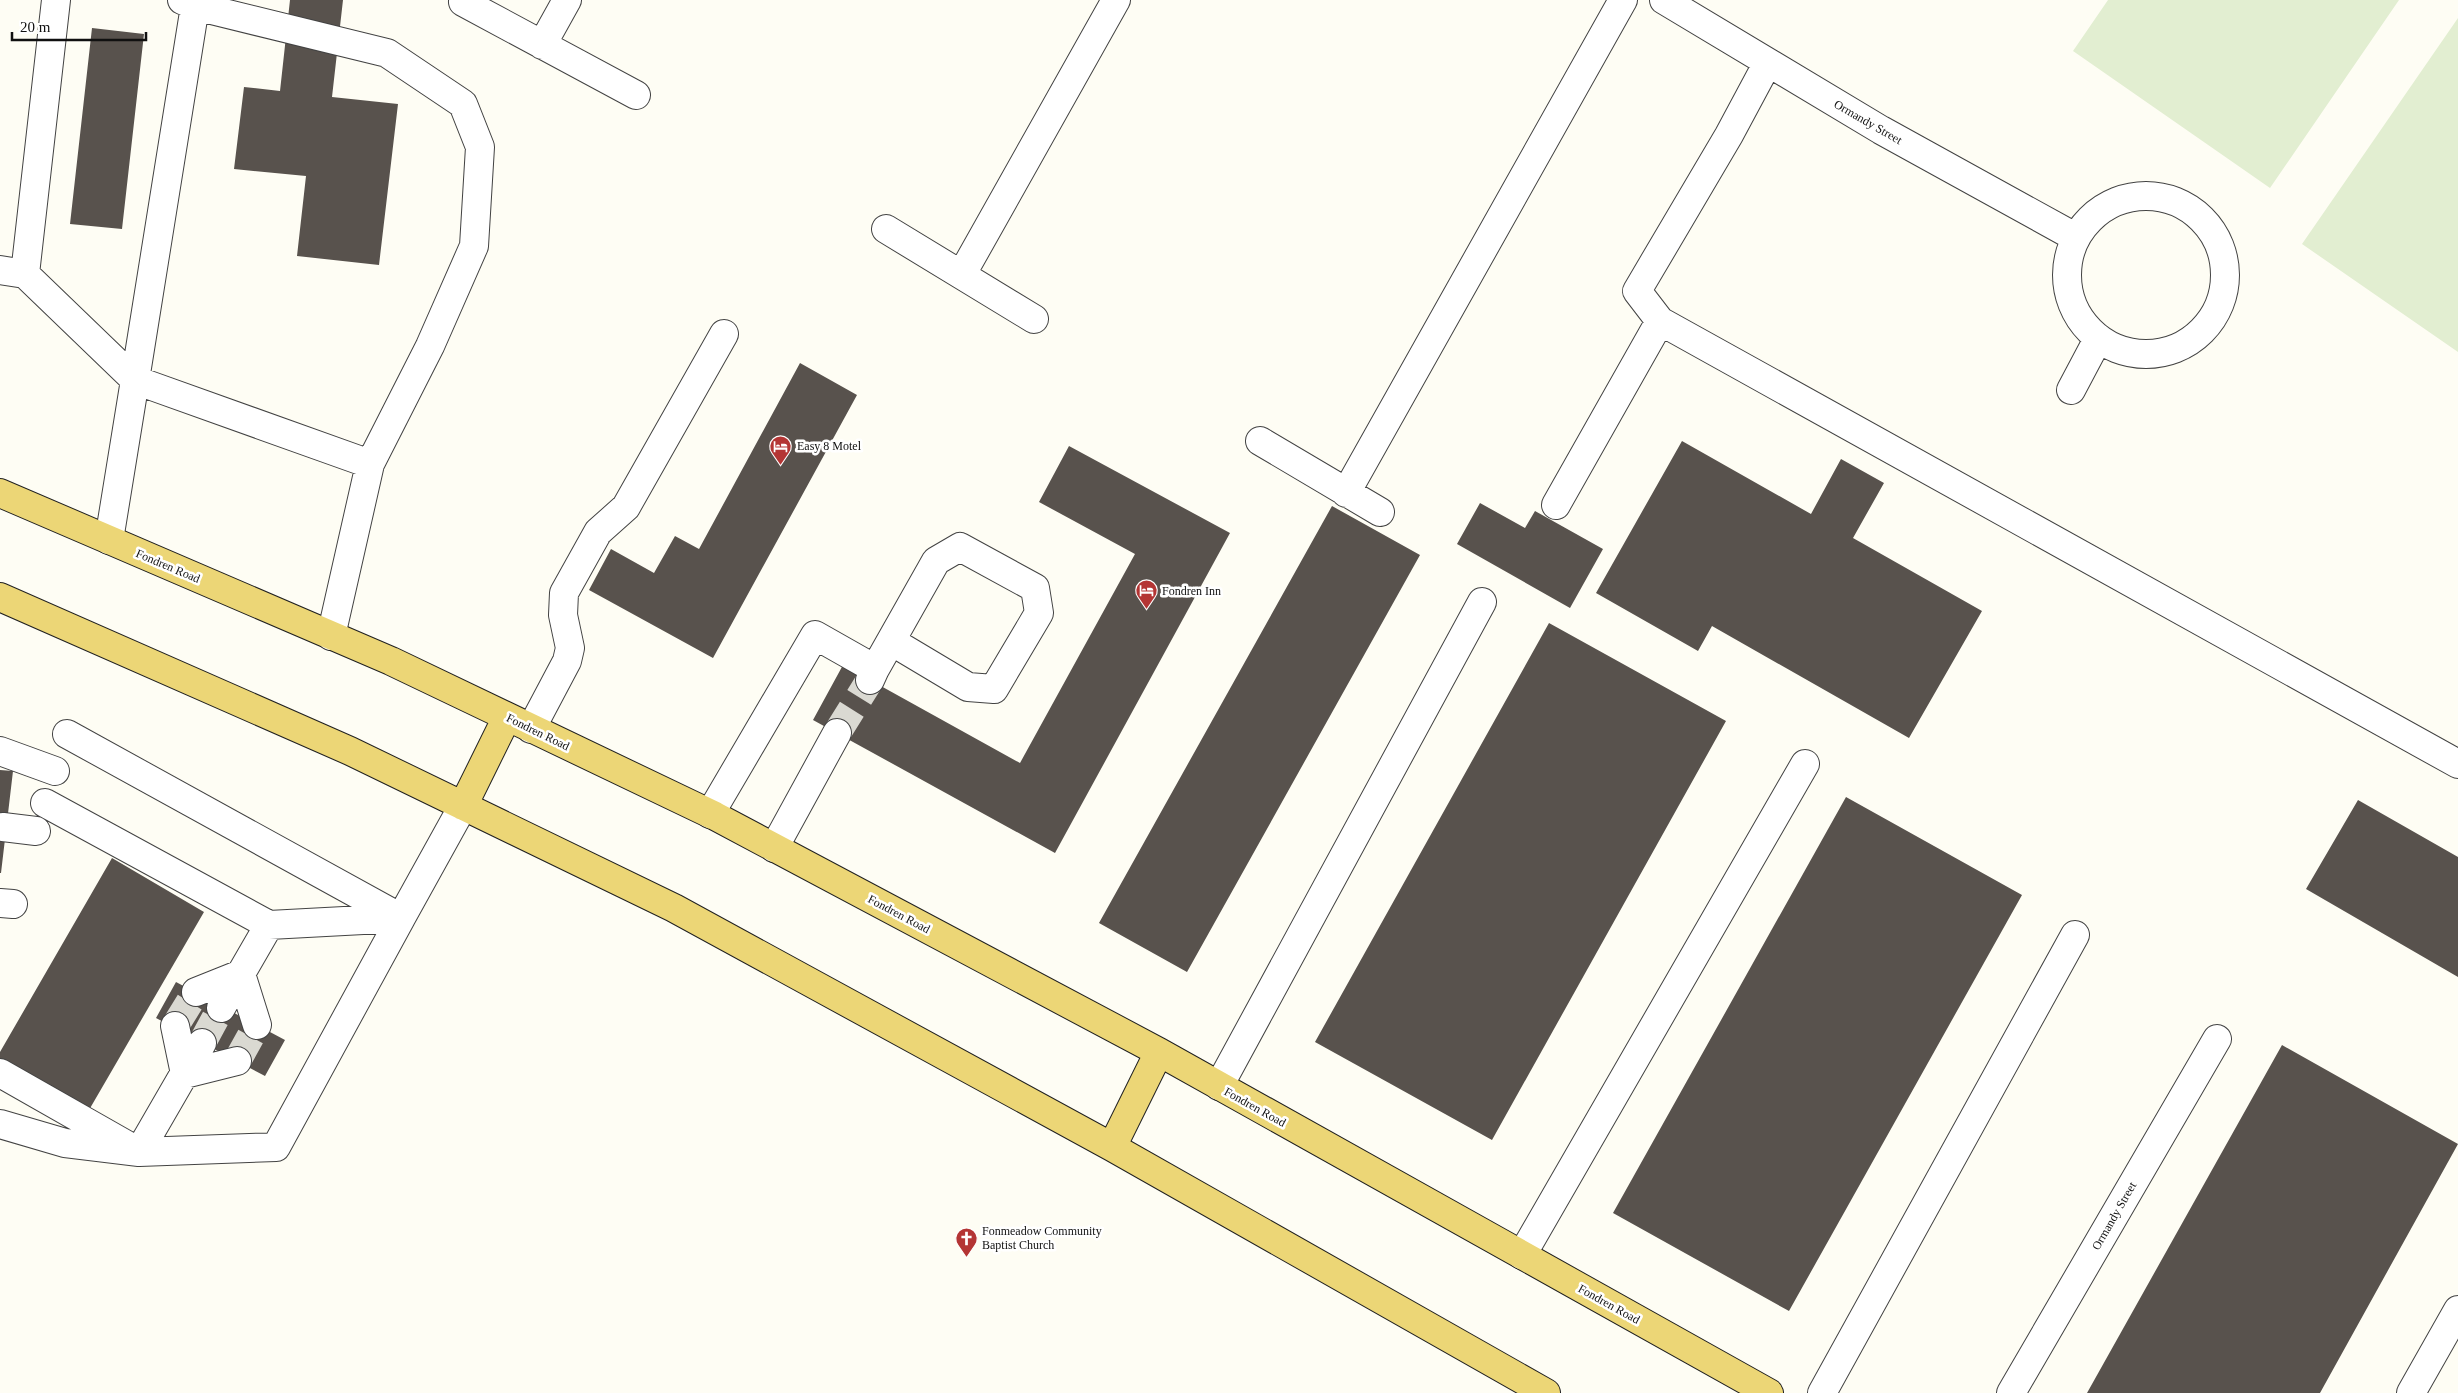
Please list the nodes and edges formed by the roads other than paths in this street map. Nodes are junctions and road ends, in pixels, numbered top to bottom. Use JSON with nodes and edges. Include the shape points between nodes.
{"nodes":[{"id":1,"x":56,"y":0,"type":"edge"},
{"id":2,"x":567,"y":0,"type":"edge"},
{"id":3,"x":1116,"y":0,"type":"edge"},
{"id":4,"x":1623,"y":0,"type":"edge"},
{"id":5,"x":1664,"y":0,"type":"edge"},
{"id":6,"x":463,"y":2,"type":"dead end"},
{"id":7,"x":189,"y":3,"type":"edge"},
{"id":8,"x":542,"y":44,"type":"junction"},
{"id":9,"x":1767,"y":64,"type":"junction"},
{"id":10,"x":636,"y":95,"type":"dead end"},
{"id":11,"x":886,"y":229,"type":"dead end"},
{"id":12,"x":2076,"y":237,"type":"junction"},
{"id":13,"x":12,"y":272,"type":"edge"},
{"id":14,"x":962,"y":274,"type":"junction"},
{"id":15,"x":1034,"y":319,"type":"dead end"},
{"id":16,"x":1660,"y":321,"type":"junction"},
{"id":17,"x":724,"y":334,"type":"dead end"},
{"id":18,"x":2098,"y":339,"type":"junction"},
{"id":19,"x":135,"y":380,"type":"junction"},
{"id":20,"x":2071,"y":390,"type":"dead end"},
{"id":21,"x":1260,"y":441,"type":"dead end"},
{"id":22,"x":370,"y":464,"type":"junction"},
{"id":23,"x":0,"y":493,"type":"edge"},
{"id":24,"x":1346,"y":493,"type":"junction"},
{"id":25,"x":1556,"y":505,"type":"dead end"},
{"id":26,"x":1380,"y":512,"type":"dead end"},
{"id":27,"x":109,"y":540,"type":"junction"},
{"id":28,"x":0,"y":597,"type":"edge"},
{"id":29,"x":1482,"y":602,"type":"dead end"},
{"id":30,"x":331,"y":636,"type":"junction"},
{"id":31,"x":892,"y":641,"type":"junction"},
{"id":32,"x":507,"y":717,"type":"junction"},
{"id":33,"x":531,"y":729,"type":"junction"},
{"id":34,"x":838,"y":733,"type":"tunnel mouth"},
{"id":35,"x":68,"y":734,"type":"dead end"},
{"id":36,"x":0,"y":751,"type":"edge"},
{"id":37,"x":1804,"y":764,"type":"dead end"},
{"id":38,"x":2458,"y":764,"type":"edge"},
{"id":39,"x":55,"y":771,"type":"dead end"},
{"id":40,"x":45,"y":804,"type":"dead end"},
{"id":41,"x":463,"y":806,"type":"junction"},
{"id":42,"x":710,"y":814,"type":"junction"},
{"id":43,"x":3,"y":827,"type":"dead end"},
{"id":44,"x":36,"y":831,"type":"dead end"},
{"id":45,"x":774,"y":848,"type":"junction"},
{"id":46,"x":401,"y":918,"type":"junction"},
{"id":47,"x":269,"y":925,"type":"junction"},
{"id":48,"x":2075,"y":935,"type":"dead end"},
{"id":49,"x":240,"y":974,"type":"junction"},
{"id":50,"x":196,"y":992,"type":"tunnel mouth"},
{"id":51,"x":221,"y":1008,"type":"tunnel mouth"},
{"id":52,"x":257,"y":1025,"type":"dead end"},
{"id":53,"x":176,"y":1026,"type":"tunnel mouth"},
{"id":54,"x":2217,"y":1039,"type":"dead end"},
{"id":55,"x":202,"y":1043,"type":"tunnel mouth"},
{"id":56,"x":1159,"y":1052,"type":"junction"},
{"id":57,"x":237,"y":1061,"type":"dead end"},
{"id":58,"x":0,"y":1073,"type":"edge"},
{"id":59,"x":185,"y":1074,"type":"junction"},
{"id":60,"x":1219,"y":1086,"type":"junction"},
{"id":61,"x":0,"y":1124,"type":"edge"},
{"id":62,"x":1112,"y":1148,"type":"junction"},
{"id":63,"x":139,"y":1152,"type":"junction"},
{"id":64,"x":1522,"y":1255,"type":"junction"},
{"id":65,"x":2458,"y":1310,"type":"edge"},
{"id":66,"x":1546,"y":1393,"type":"edge"},
{"id":67,"x":1769,"y":1393,"type":"edge"},
{"id":68,"x":1822,"y":1393,"type":"edge"},
{"id":69,"x":2011,"y":1393,"type":"edge"},
{"id":70,"x":2411,"y":1393,"type":"edge"}],
"edges":[{"from":1,"to":13,"type":"street"},
{"from":2,"to":8,"type":"street"},
{"from":3,"to":14,"type":"street"},
{"from":4,"to":24,"type":"street"},
{"from":5,"to":9,"type":"street","name":"Ormandy Street"},
{"from":6,"to":8,"type":"street"},
{"from":7,"to":19,"type":"street"},
{"from":7,"to":22,"type":"street","via":[[387,53],[463,104],[480,147],[474,246],[430,346]]},
{"from":8,"to":10,"type":"street"},
{"from":9,"to":12,"type":"street","name":"Ormandy Street"},
{"from":9,"to":16,"type":"street","via":[[1637,290]]},
{"from":11,"to":14,"type":"street"},
{"from":12,"to":18,"type":"street","via":[[2067,260],[2067,287],[2075,313]]},
{"from":12,"to":18,"type":"street","via":[[2091,217],[2112,202],[2135,195],[2161,196],[2184,204],[2205,221],[2220,243],[2226,270],[2223,297],[2211,321],[2192,340],[2168,352],[2140,355],[2114,349]]},
{"from":13,"to":19,"type":"street"},
{"from":14,"to":15,"type":"street"},
{"from":16,"to":25,"type":"street"},
{"from":16,"to":38,"type":"street"},
{"from":17,"to":33,"type":"street","via":[[626,507],[598,532],[564,593],[562,615],[570,648]]},
{"from":18,"to":20,"type":"street"},
{"from":19,"to":22,"type":"street"},
{"from":19,"to":27,"type":"street"},
{"from":21,"to":24,"type":"street"},
{"from":22,"to":30,"type":"street"},
{"from":23,"to":27,"type":"main road","name":"Fondren Road"},
{"from":24,"to":26,"type":"street"},
{"from":27,"to":30,"type":"main road","name":"Fondren Road"},
{"from":28,"to":41,"type":"main road","via":[[350,751]]},
{"from":29,"to":60,"type":"street"},
{"from":30,"to":32,"type":"main road","name":"Fondren Road"},
{"from":31,"to":31,"type":"street","via":[[936,560],[960,547],[1035,588],[1039,613],[994,689],[968,687]]},
{"from":31,"to":42,"type":"street","via":[[872,675],[815,635]]},
{"from":32,"to":33,"type":"main road","name":"Fondren Road"},
{"from":32,"to":41,"type":"main road"},
{"from":33,"to":42,"type":"main road","name":"Fondren Road"},
{"from":34,"to":45,"type":"street"},
{"from":35,"to":46,"type":"street"},
{"from":36,"to":39,"type":"street"},
{"from":37,"to":64,"type":"street"},
{"from":40,"to":47,"type":"street"},
{"from":41,"to":46,"type":"street"},
{"from":41,"to":62,"type":"main road","via":[[674,908]]},
{"from":42,"to":45,"type":"main road","name":"Fondren Road"},
{"from":43,"to":44,"type":"street"},
{"from":45,"to":56,"type":"main road","name":"Fondren Road"},
{"from":46,"to":47,"type":"street"},
{"from":46,"to":63,"type":"street","via":[[276,1147]]},
{"from":47,"to":49,"type":"street"},
{"from":48,"to":68,"type":"street"},
{"from":49,"to":50,"type":"street"},
{"from":49,"to":51,"type":"street"},
{"from":49,"to":52,"type":"street"},
{"from":53,"to":59,"type":"street"},
{"from":54,"to":69,"type":"street","name":"Ormandy Street"},
{"from":55,"to":59,"type":"street"},
{"from":56,"to":60,"type":"main road","name":"Fondren Road"},
{"from":56,"to":62,"type":"main road"},
{"from":57,"to":59,"type":"street"},
{"from":58,"to":63,"type":"street"},
{"from":59,"to":63,"type":"street"},
{"from":60,"to":64,"type":"main road","name":"Fondren Road"},
{"from":61,"to":63,"type":"street","via":[[65,1143]]},
{"from":62,"to":66,"type":"main road"},
{"from":64,"to":67,"type":"main road","name":"Fondren Road"},
{"from":65,"to":70,"type":"street"}]}
